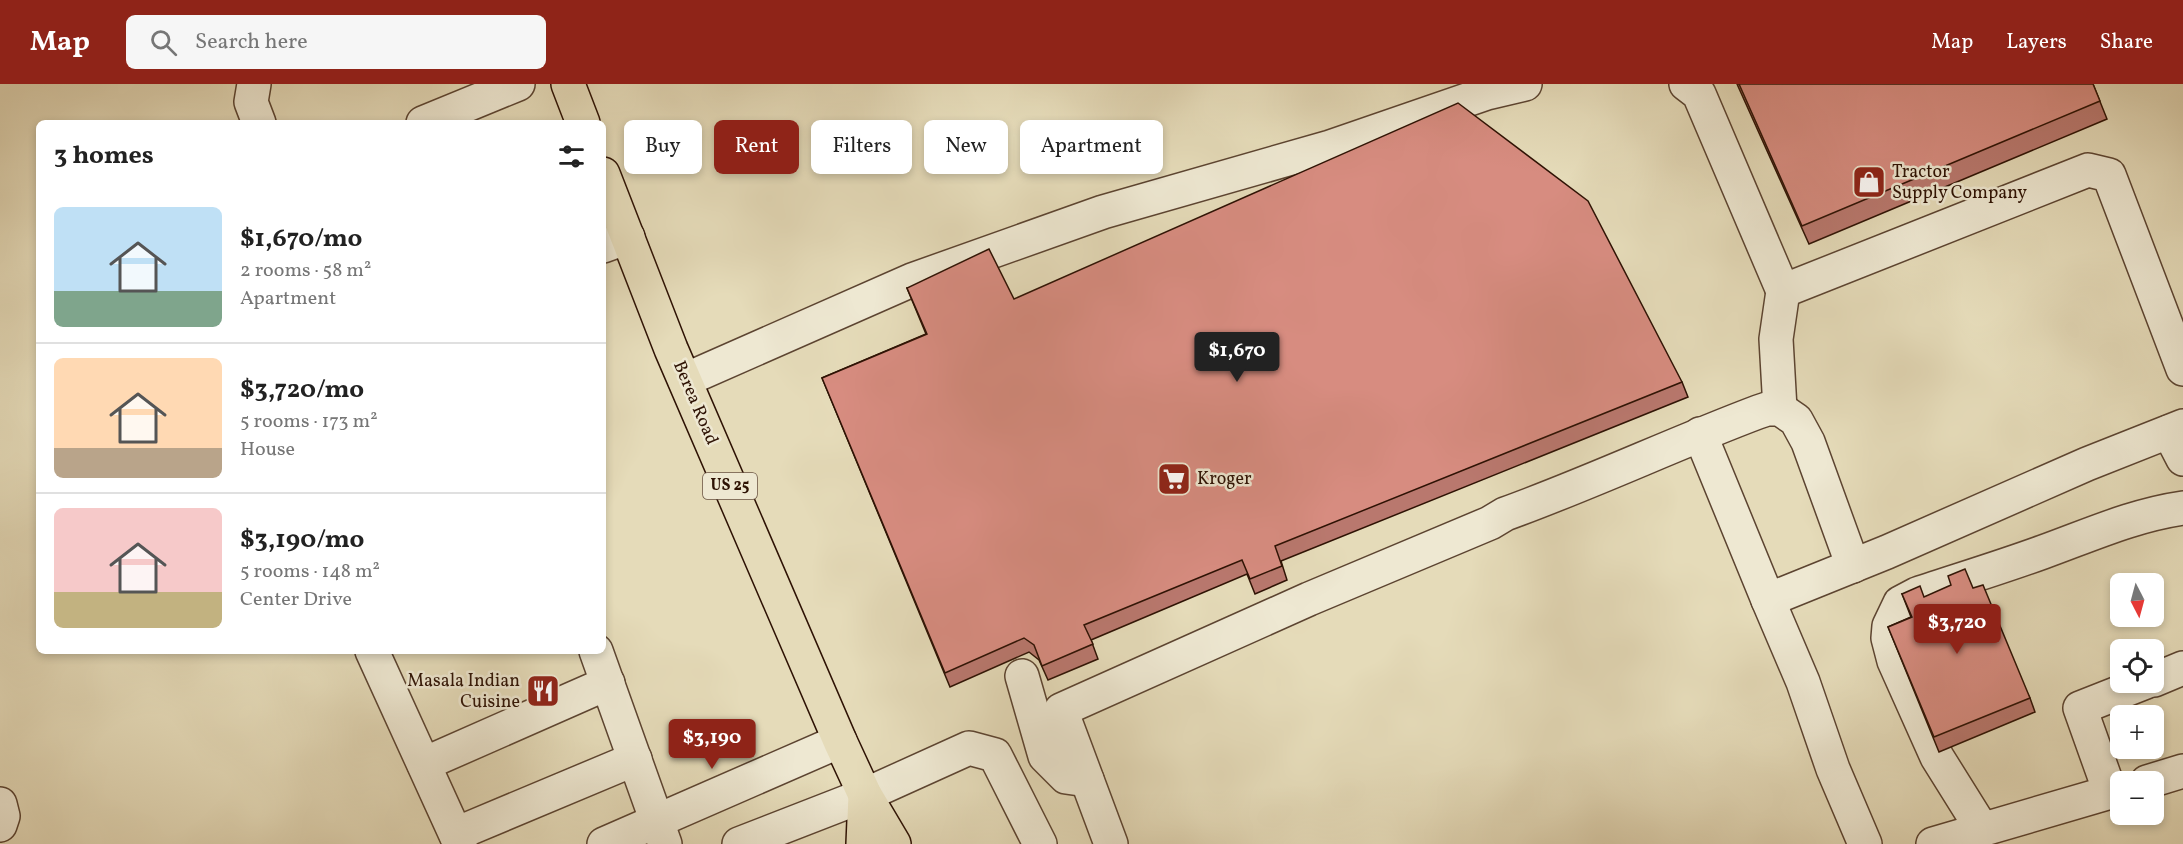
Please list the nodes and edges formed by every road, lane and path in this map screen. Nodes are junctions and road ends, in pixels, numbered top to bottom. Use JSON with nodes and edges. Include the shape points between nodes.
{"nodes":[{"id":1,"x":254,"y":84,"type":"edge"},
{"id":2,"x":518,"y":84,"type":"edge"},
{"id":3,"x":568,"y":84,"type":"edge"},
{"id":4,"x":1525,"y":84,"type":"edge"},
{"id":5,"x":1686,"y":84,"type":"edge"},
{"id":6,"x":258,"y":120,"type":"edge"},
{"id":7,"x":430,"y":120,"type":"edge"},
{"id":8,"x":582,"y":120,"type":"edge"},
{"id":9,"x":606,"y":191,"type":"edge"},
{"id":10,"x":615,"y":241,"type":"edge"},
{"id":11,"x":1783,"y":291,"type":"junction"},
{"id":12,"x":2183,"y":369,"type":"edge"},
{"id":13,"x":685,"y":380,"type":"junction"},
{"id":14,"x":1780,"y":410,"type":"junction"},
{"id":15,"x":1700,"y":434,"type":"junction"},
{"id":16,"x":2178,"y":439,"type":"edge"},
{"id":17,"x":2183,"y":508,"type":"edge"},
{"id":18,"x":1853,"y":566,"type":"junction"},
{"id":19,"x":1768,"y":600,"type":"junction"},
{"id":20,"x":373,"y":654,"type":"edge"},
{"id":21,"x":597,"y":654,"type":"edge"},
{"id":22,"x":2183,"y":668,"type":"edge"},
{"id":23,"x":1022,"y":676,"type":"dead end"},
{"id":24,"x":2164,"y":676,"type":"edge"},
{"id":25,"x":608,"y":683,"type":"junction"},
{"id":26,"x":2118,"y":693,"type":"edge"},
{"id":27,"x":840,"y":741,"type":"junction"},
{"id":28,"x":635,"y":759,"type":"junction"},
{"id":29,"x":424,"y":764,"type":"junction"},
{"id":30,"x":2183,"y":771,"type":"edge"},
{"id":31,"x":2110,"y":776,"type":"edge"},
{"id":32,"x":2164,"y":777,"type":"edge"},
{"id":33,"x":1087,"y":780,"type":"junction"},
{"id":34,"x":2110,"y":792,"type":"edge"},
{"id":35,"x":865,"y":795,"type":"junction"},
{"id":36,"x":0,"y":804,"type":"edge"},
{"id":37,"x":0,"y":825,"type":"edge"},
{"id":38,"x":1982,"y":829,"type":"junction"},
{"id":39,"x":661,"y":833,"type":"edge"},
{"id":40,"x":458,"y":839,"type":"edge"},
{"id":41,"x":604,"y":844,"type":"edge"},
{"id":42,"x":739,"y":844,"type":"edge"},
{"id":43,"x":863,"y":844,"type":"edge"},
{"id":44,"x":894,"y":844,"type":"edge"},
{"id":45,"x":1040,"y":844,"type":"edge"},
{"id":46,"x":1111,"y":844,"type":"edge"},
{"id":47,"x":1865,"y":844,"type":"edge"},
{"id":48,"x":1933,"y":844,"type":"edge"}],
"edges":[{"from":1,"to":6,"type":"street","via":[[251,102]]},
{"from":2,"to":7,"type":"street"},
{"from":3,"to":8,"type":"main road"},
{"from":4,"to":13,"type":"street","via":[[1487,93],[1330,147],[1103,212],[912,280]]},
{"from":5,"to":11,"type":"street","via":[[1699,94]]},
{"from":9,"to":10,"type":"main road","name":"Berea Road","number":"US 25"},
{"from":10,"to":13,"type":"main road","name":"Berea Road","number":"US 25"},
{"from":11,"to":12,"type":"street","via":[[2088,170],[2109,175]]},
{"from":11,"to":14,"type":"street","via":[[1776,339]]},
{"from":13,"to":27,"type":"main road","name":"Berea Road","number":"US 25"},
{"from":14,"to":15,"type":"street","via":[[1767,409]]},
{"from":14,"to":18,"type":"street","via":[[1796,420],[1808,442]]},
{"from":15,"to":19,"type":"street"},
{"from":15,"to":33,"type":"street","via":[[1505,514],[1060,710]]},
{"from":16,"to":18,"type":"street","via":[[2087,464]]},
{"from":17,"to":38,"type":"street","via":[[2123,521],[1900,603],[1889,626],[1894,661],[1937,757]]},
{"from":18,"to":19,"type":"street"},
{"from":19,"to":47,"type":"street"},
{"from":20,"to":29,"type":"street"},
{"from":21,"to":25,"type":"street"},
{"from":22,"to":24,"type":"street"},
{"from":23,"to":33,"type":"street","via":[[1045,756],[1066,777]]},
{"from":25,"to":28,"type":"street"},
{"from":25,"to":29,"type":"street"},
{"from":26,"to":31,"type":"street","via":[[2080,708]]},
{"from":27,"to":35,"type":"main road","name":"Berea Road","number":"US 25"},
{"from":27,"to":39,"type":"street"},
{"from":28,"to":39,"type":"street"},
{"from":28,"to":40,"type":"street"},
{"from":29,"to":40,"type":"street"},
{"from":30,"to":32,"type":"street"},
{"from":33,"to":46,"type":"street"},
{"from":34,"to":38,"type":"street"},
{"from":35,"to":42,"type":"street"},
{"from":35,"to":43,"type":"main road","name":"Berea Road","number":"US 25"},
{"from":35,"to":44,"type":"main road","name":"Berea Road","number":"US 25"},
{"from":35,"to":45,"type":"street","via":[[969,748],[995,755]]},
{"from":36,"to":37,"type":"street"},
{"from":38,"to":48,"type":"street"},
{"from":39,"to":41,"type":"street"}]}
